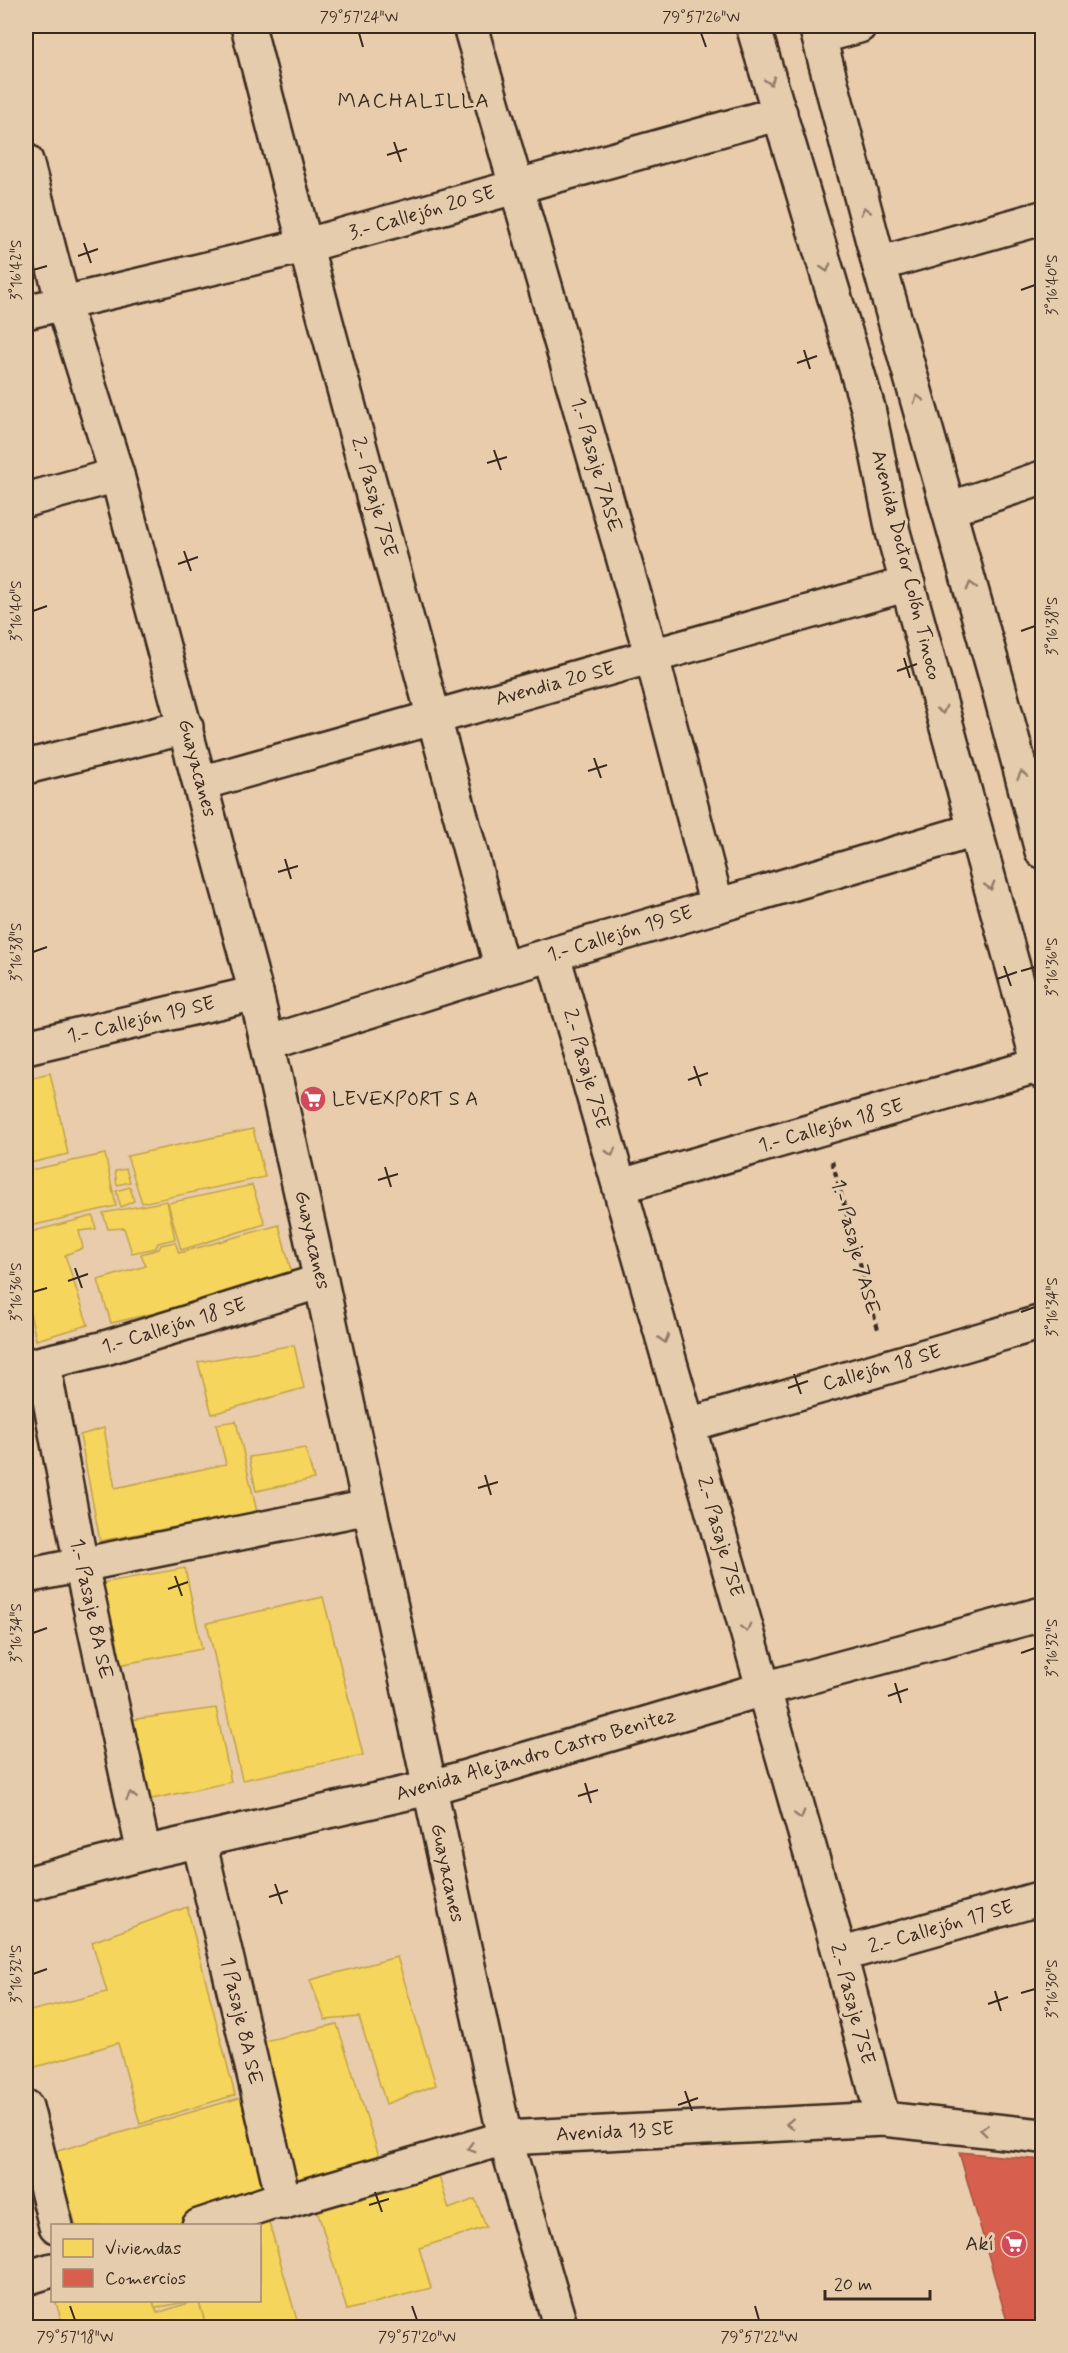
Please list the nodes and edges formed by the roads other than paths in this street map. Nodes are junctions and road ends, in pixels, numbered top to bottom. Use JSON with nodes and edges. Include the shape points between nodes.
{"nodes":[{"id":1,"x":248,"y":26,"type":"edge"},
{"id":2,"x":470,"y":26,"type":"edge"},
{"id":3,"x":753,"y":26,"type":"edge"},
{"id":4,"x":859,"y":26,"type":"edge"},
{"id":5,"x":817,"y":31,"type":"edge"},
{"id":6,"x":780,"y":113,"type":"junction"},
{"id":7,"x":26,"y":161,"type":"edge"},
{"id":8,"x":515,"y":187,"type":"junction"},
{"id":9,"x":1042,"y":218,"type":"edge"},
{"id":10,"x":304,"y":246,"type":"junction"},
{"id":11,"x":879,"y":264,"type":"junction"},
{"id":12,"x":63,"y":303,"type":"junction"},
{"id":13,"x":26,"y":312,"type":"edge"},
{"id":14,"x":117,"y":475,"type":"junction"},
{"id":15,"x":1042,"y":478,"type":"edge"},
{"id":16,"x":26,"y":500,"type":"edge"},
{"id":17,"x":949,"y":509,"type":"junction"},
{"id":18,"x":908,"y":584,"type":"junction"},
{"id":19,"x":652,"y":657,"type":"junction"},
{"id":20,"x":435,"y":717,"type":"junction"},
{"id":21,"x":186,"y":727,"type":"junction"},
{"id":22,"x":26,"y":766,"type":"edge"},
{"id":23,"x":201,"y":783,"type":"junction"},
{"id":24,"x":1038,"y":816,"type":"edge"},
{"id":25,"x":975,"y":830,"type":"junction"},
{"id":26,"x":1042,"y":851,"type":"edge"},
{"id":27,"x":717,"y":906,"type":"junction"},
{"id":28,"x":553,"y":955,"type":"junction"},
{"id":29,"x":502,"y":969,"type":"junction"},
{"id":30,"x":256,"y":993,"type":"junction"},
{"id":31,"x":267,"y":1043,"type":"junction"},
{"id":32,"x":26,"y":1047,"type":"edge"},
{"id":33,"x":1041,"y":1069,"type":"edge"},
{"id":34,"x":621,"y":1186,"type":"junction"},
{"id":35,"x":321,"y":1281,"type":"junction"},
{"id":36,"x":1042,"y":1322,"type":"edge"},
{"id":37,"x":34,"y":1365,"type":"edge"},
{"id":38,"x":688,"y":1425,"type":"junction"},
{"id":39,"x":369,"y":1507,"type":"junction"},
{"id":40,"x":81,"y":1565,"type":"junction"},
{"id":41,"x":26,"y":1576,"type":"edge"},
{"id":42,"x":1042,"y":1614,"type":"edge"},
{"id":43,"x":763,"y":1689,"type":"junction"},
{"id":44,"x":429,"y":1788,"type":"junction"},
{"id":45,"x":199,"y":1841,"type":"junction"},
{"id":46,"x":144,"y":1853,"type":"junction"},
{"id":47,"x":26,"y":1884,"type":"edge"},
{"id":48,"x":1042,"y":1898,"type":"edge"},
{"id":49,"x":840,"y":1955,"type":"junction"},
{"id":50,"x":26,"y":2107,"type":"edge"},
{"id":51,"x":883,"y":2120,"type":"junction"},
{"id":52,"x":1042,"y":2136,"type":"edge"},
{"id":53,"x":505,"y":2138,"type":"junction"},
{"id":54,"x":284,"y":2202,"type":"junction"},
{"id":55,"x":55,"y":2224,"type":"edge"},
{"id":56,"x":205,"y":2224,"type":"edge"},
{"id":57,"x":51,"y":2270,"type":"edge"},
{"id":58,"x":26,"y":2278,"type":"edge"},
{"id":59,"x":561,"y":2328,"type":"edge"}],
"edges":[{"from":1,"to":10,"type":"street","name":"2.- Pasaje 7SE"},
{"from":2,"to":8,"type":"street","name":"1.- Pasaje 7ASE"},
{"from":3,"to":6,"type":"street","name":"Avenida Doctor Colón Tinoco","one_way":true},
{"from":4,"to":5,"type":"street"},
{"from":11,"to":5,"type":"street","one_way":true},
{"from":6,"to":8,"type":"street","name":"3.- Callejón 20 SE"},
{"from":6,"to":18,"type":"street","name":"Avenida Doctor Colón Tinoco","one_way":true,"via":[[868,408],[893,532]]},
{"from":7,"to":12,"type":"street","name":"Guayacanes"},
{"from":8,"to":10,"type":"street","name":"3.- Callejón 20 SE"},
{"from":8,"to":19,"type":"street","name":"1.- Pasaje 7ASE"},
{"from":9,"to":11,"type":"street"},
{"from":10,"to":12,"type":"street","name":"3.- Callejón 20 SE"},
{"from":10,"to":20,"type":"street","name":"2.- Pasaje 7SE"},
{"from":17,"to":11,"type":"street","one_way":true},
{"from":12,"to":13,"type":"street","name":"3.- Callejón 20 SE"},
{"from":12,"to":14,"type":"street","name":"Guayacanes"},
{"from":14,"to":16,"type":"street"},
{"from":14,"to":21,"type":"street","name":"Guayacanes"},
{"from":15,"to":17,"type":"street"},
{"from":24,"to":17,"type":"street","one_way":true},
{"from":18,"to":19,"type":"street","name":"Avendia 20 SE"},
{"from":18,"to":25,"type":"street","name":"Avenida Doctor Colón Tinoco","one_way":true},
{"from":19,"to":20,"type":"street","name":"Avendia 20 SE"},
{"from":19,"to":27,"type":"street","name":"1.- Pasaje 7ASE"},
{"from":20,"to":23,"type":"street","name":"Avendia 20 SE"},
{"from":20,"to":29,"type":"street","name":"2.- Pasaje 7SE"},
{"from":21,"to":22,"type":"street"},
{"from":21,"to":23,"type":"street","name":"Guayacanes"},
{"from":23,"to":30,"type":"street","name":"Guayacanes"},
{"from":24,"to":26,"type":"street"},
{"from":25,"to":27,"type":"street","name":"1.- Callejón 19 SE"},
{"from":25,"to":33,"type":"street","name":"Avenida Doctor Colón Tinoco","one_way":true},
{"from":27,"to":28,"type":"street","name":"1.- Callejón 19 SE"},
{"from":28,"to":29,"type":"street","name":"1.- Callejón 19 SE"},
{"from":28,"to":34,"type":"street","name":"2.- Pasaje 7SE","one_way":true},
{"from":29,"to":31,"type":"street","name":"1.- Callejón 19 SE"},
{"from":30,"to":31,"type":"street","name":"Guayacanes"},
{"from":30,"to":32,"type":"street","name":"1.- Callejón 19 SE"},
{"from":31,"to":35,"type":"street","name":"Guayacanes"},
{"from":33,"to":34,"type":"street","name":"1.- Callejón 18 SE"},
{"from":34,"to":38,"type":"street","name":"2.- Pasaje 7SE","one_way":true},
{"from":35,"to":37,"type":"street","name":"1.- Callejón 18 SE","via":[[105,1348]]},
{"from":35,"to":39,"type":"street","name":"Guayacanes"},
{"from":36,"to":38,"type":"street","name":"Callejón 18 SE"},
{"from":37,"to":40,"type":"street","name":"1.- Pasaje 8A SE"},
{"from":38,"to":43,"type":"street","name":"2.- Pasaje 7SE","one_way":true},
{"from":39,"to":40,"type":"street"},
{"from":39,"to":44,"type":"street","name":"Guayacanes"},
{"from":40,"to":41,"type":"street"},
{"from":46,"to":40,"type":"street","name":"1.- Pasaje 8A SE","one_way":true},
{"from":42,"to":43,"type":"street","name":"Avenida Alejandro Castro Benitez"},
{"from":43,"to":44,"type":"street","name":"Avenida Alejandro Castro Benitez"},
{"from":43,"to":49,"type":"street","name":"2.- Pasaje 7SE","one_way":true},
{"from":44,"to":45,"type":"street","name":"Avenida Alejandro Castro Benitez"},
{"from":44,"to":53,"type":"street","name":"Guayacanes"},
{"from":45,"to":46,"type":"street","name":"Avenida Alejandro Castro Benitez"},
{"from":45,"to":54,"type":"street","name":"1 Pasaje 8A SE"},
{"from":46,"to":47,"type":"street","name":"Avenida Alejandro Castro Benitez"},
{"from":48,"to":49,"type":"street","name":"2.- Callejón 17 SE"},
{"from":49,"to":51,"type":"street","name":"2.- Pasaje 7SE"},
{"from":50,"to":55,"type":"street"},
{"from":52,"to":51,"type":"street","name":"Avenida 13 SE","one_way":true},
{"from":51,"to":53,"type":"street","name":"Avenida 13 SE","one_way":true},
{"from":53,"to":54,"type":"street","name":"Avenida 13 SE","one_way":true},
{"from":53,"to":59,"type":"street","name":"Guayacanes"},
{"from":54,"to":56,"type":"street","name":"Avenida 13 SE","via":[[271,2202]]},
{"from":57,"to":58,"type":"street"}]}
